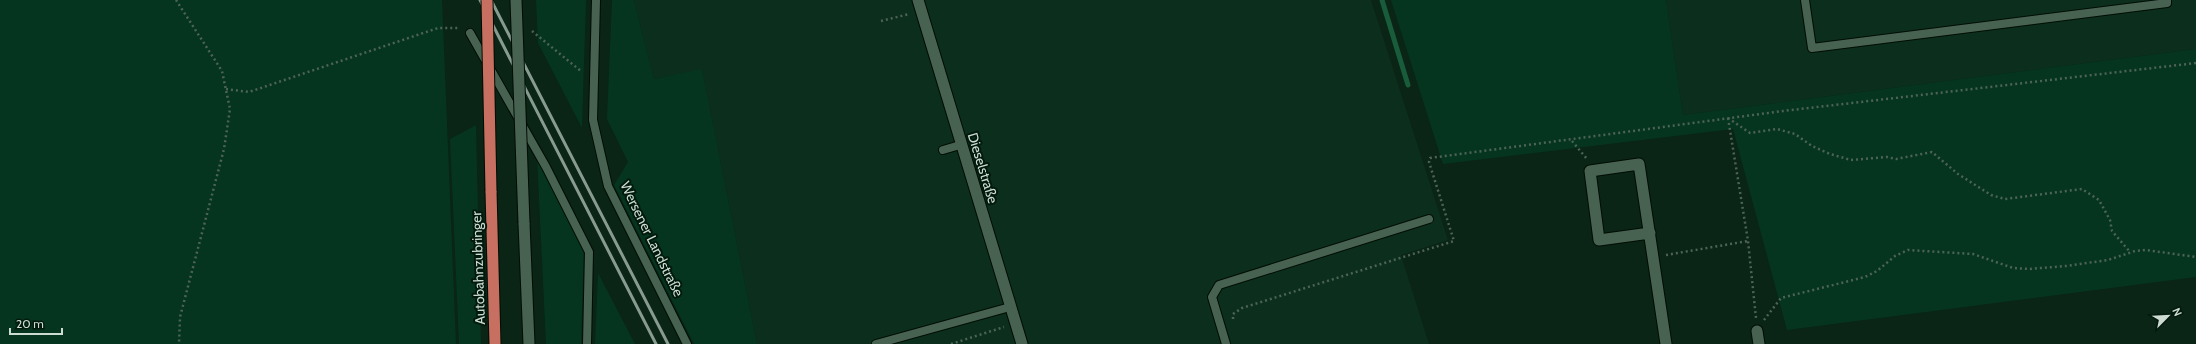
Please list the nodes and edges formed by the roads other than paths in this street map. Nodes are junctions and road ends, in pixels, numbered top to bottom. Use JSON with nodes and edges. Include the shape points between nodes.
{"nodes":[{"id":1,"x":487,"y":0,"type":"edge"},
{"id":2,"x":516,"y":0,"type":"edge"},
{"id":3,"x":596,"y":0,"type":"edge"},
{"id":4,"x":918,"y":0,"type":"edge"},
{"id":5,"x":1805,"y":0,"type":"edge"},
{"id":6,"x":2167,"y":0,"type":"edge"},
{"id":7,"x":470,"y":33,"type":"road end"},
{"id":8,"x":960,"y":145,"type":"junction"},
{"id":9,"x":943,"y":150,"type":"dead end"},
{"id":10,"x":1429,"y":219,"type":"dead end"},
{"id":11,"x":1650,"y":233,"type":"junction"},
{"id":12,"x":1010,"y":307,"type":"junction"},
{"id":13,"x":1758,"y":331,"type":"road end"},
{"id":14,"x":495,"y":344,"type":"edge"},
{"id":15,"x":529,"y":344,"type":"edge"},
{"id":16,"x":587,"y":344,"type":"edge"},
{"id":17,"x":686,"y":344,"type":"edge"},
{"id":18,"x":876,"y":344,"type":"edge"},
{"id":19,"x":1022,"y":344,"type":"edge"},
{"id":20,"x":1226,"y":344,"type":"edge"},
{"id":21,"x":1666,"y":344,"type":"edge"},
{"id":22,"x":1759,"y":344,"type":"edge"}],
"edges":[{"from":1,"to":14,"type":"highway","name":"Autobahnzubringer","bridge":true},
{"from":2,"to":15,"type":"street","bridge":true},
{"from":3,"to":17,"type":"lane","name":"Wersener Landstraße","via":[[593,120],[608,186]]},
{"from":4,"to":8,"type":"street","name":"Dieselstraße"},
{"from":5,"to":6,"type":"lane","via":[[1812,48],[2167,3]]},
{"from":7,"to":16,"type":"lane","via":[[546,167],[589,252]]},
{"from":8,"to":9,"type":"lane"},
{"from":8,"to":12,"type":"street","name":"Dieselstraße"},
{"from":10,"to":20,"type":"lane","via":[[1219,285],[1212,297]]},
{"from":11,"to":11,"type":"street","via":[[1639,164],[1590,171],[1599,240]]},
{"from":11,"to":21,"type":"street"},
{"from":12,"to":18,"type":"lane"},
{"from":12,"to":19,"type":"street","name":"Dieselstraße"},
{"from":13,"to":22,"type":"street"}]}
